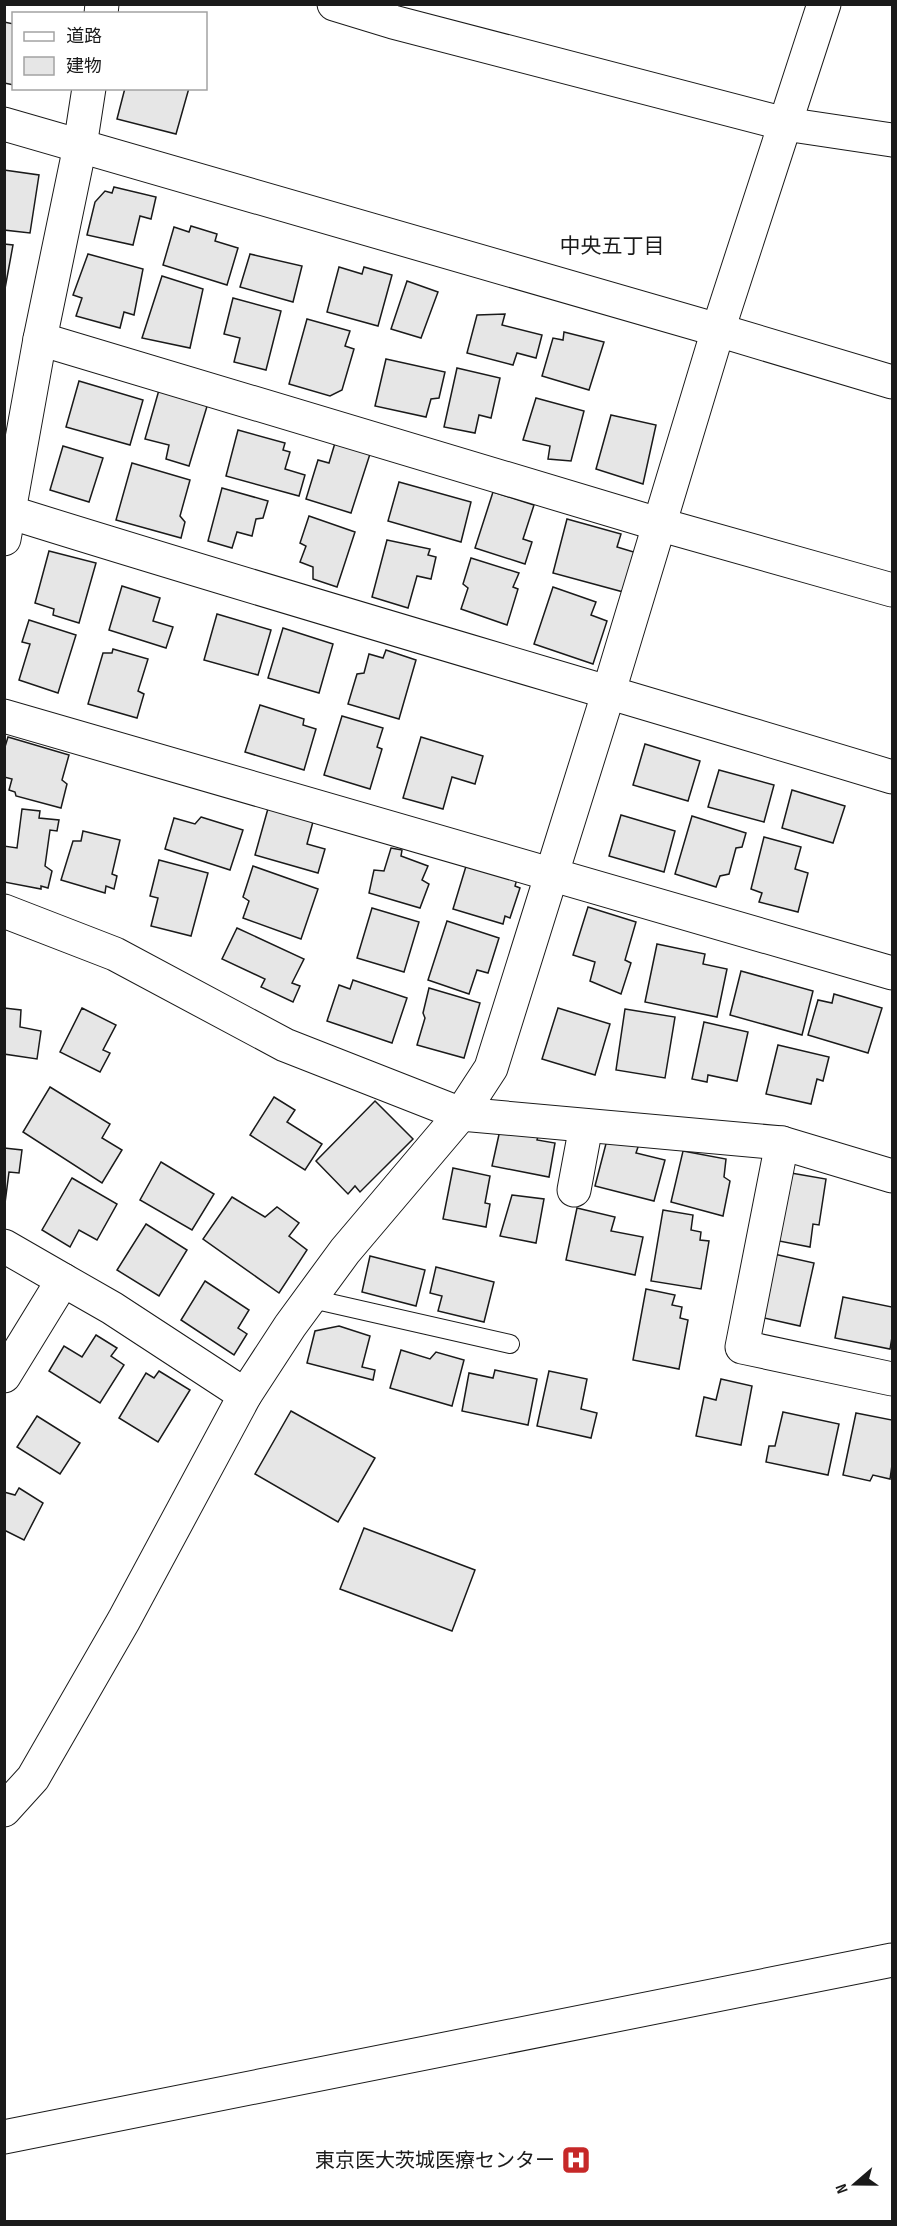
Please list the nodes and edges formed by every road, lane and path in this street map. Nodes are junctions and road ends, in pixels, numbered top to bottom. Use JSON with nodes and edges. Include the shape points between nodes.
{"nodes":[{"id":1,"x":334,"y":4,"type":"edge"},
{"id":2,"x":824,"y":4,"type":"edge"},
{"id":3,"x":395,"y":13,"type":"edge"},
{"id":4,"x":89,"y":90,"type":"edge"},
{"id":5,"x":4,"y":124,"type":"edge"},
{"id":6,"x":785,"y":124,"type":"junction"},
{"id":7,"x":892,"y":140,"type":"edge"},
{"id":8,"x":81,"y":146,"type":"junction"},
{"id":9,"x":718,"y":330,"type":"junction"},
{"id":10,"x":40,"y":339,"type":"junction"},
{"id":11,"x":892,"y":382,"type":"edge"},
{"id":12,"x":658,"y":524,"type":"junction"},
{"id":13,"x":7,"y":526,"type":"edge"},
{"id":14,"x":892,"y":590,"type":"edge"},
{"id":15,"x":609,"y":691,"type":"junction"},
{"id":16,"x":4,"y":716,"type":"edge"},
{"id":17,"x":892,"y":777,"type":"edge"},
{"id":18,"x":553,"y":874,"type":"junction"},
{"id":19,"x":4,"y":911,"type":"edge"},
{"id":20,"x":892,"y":973,"type":"edge"},
{"id":21,"x":461,"y":1114,"type":"junction"},
{"id":22,"x":586,"y":1126,"type":"junction"},
{"id":23,"x":782,"y":1143,"type":"junction"},
{"id":24,"x":892,"y":1176,"type":"edge"},
{"id":25,"x":574,"y":1190,"type":"dead end"},
{"id":26,"x":4,"y":1245,"type":"edge"},
{"id":27,"x":63,"y":1280,"type":"junction"},
{"id":28,"x":312,"y":1299,"type":"junction"},
{"id":29,"x":510,"y":1344,"type":"dead end"},
{"id":30,"x":4,"y":1376,"type":"edge"},
{"id":31,"x":892,"y":1379,"type":"edge"},
{"id":32,"x":245,"y":1395,"type":"junction"},
{"id":33,"x":4,"y":1810,"type":"edge"},
{"id":34,"x":892,"y":1960,"type":"edge"},
{"id":35,"x":4,"y":2137,"type":"edge"}],
"edges":[{"from":1,"to":3,"type":"street"},
{"from":2,"to":6,"type":"street"},
{"from":3,"to":6,"type":"street"},
{"from":4,"to":8,"type":"street"},
{"from":5,"to":8,"type":"street"},
{"from":6,"to":7,"type":"street"},
{"from":6,"to":9,"type":"street"},
{"from":8,"to":9,"type":"street"},
{"from":8,"to":10,"type":"street"},
{"from":9,"to":11,"type":"street"},
{"from":9,"to":12,"type":"street"},
{"from":10,"to":12,"type":"street"},
{"from":10,"to":13,"type":"street"},
{"from":12,"to":14,"type":"street"},
{"from":12,"to":15,"type":"street"},
{"from":13,"to":15,"type":"street","via":[[254,589]]},
{"from":15,"to":17,"type":"street"},
{"from":15,"to":18,"type":"street"},
{"from":16,"to":18,"type":"street"},
{"from":18,"to":20,"type":"street"},
{"from":18,"to":21,"type":"street","via":[[491,1068]]},
{"from":19,"to":21,"type":"street","via":[[115,954],[285,1045]]},
{"from":21,"to":22,"type":"street"},
{"from":21,"to":28,"type":"street","via":[[345,1251]]},
{"from":22,"to":23,"type":"street"},
{"from":22,"to":25,"type":"street"},
{"from":23,"to":24,"type":"street"},
{"from":23,"to":31,"type":"street","via":[[742,1347]]},
{"from":26,"to":27,"type":"street"},
{"from":27,"to":30,"type":"street"},
{"from":27,"to":32,"type":"street"},
{"from":28,"to":29,"type":"lane"},
{"from":28,"to":32,"type":"street"},
{"from":32,"to":33,"type":"street","via":[[124,1620],[33,1778]]},
{"from":34,"to":35,"type":"street"}]}
